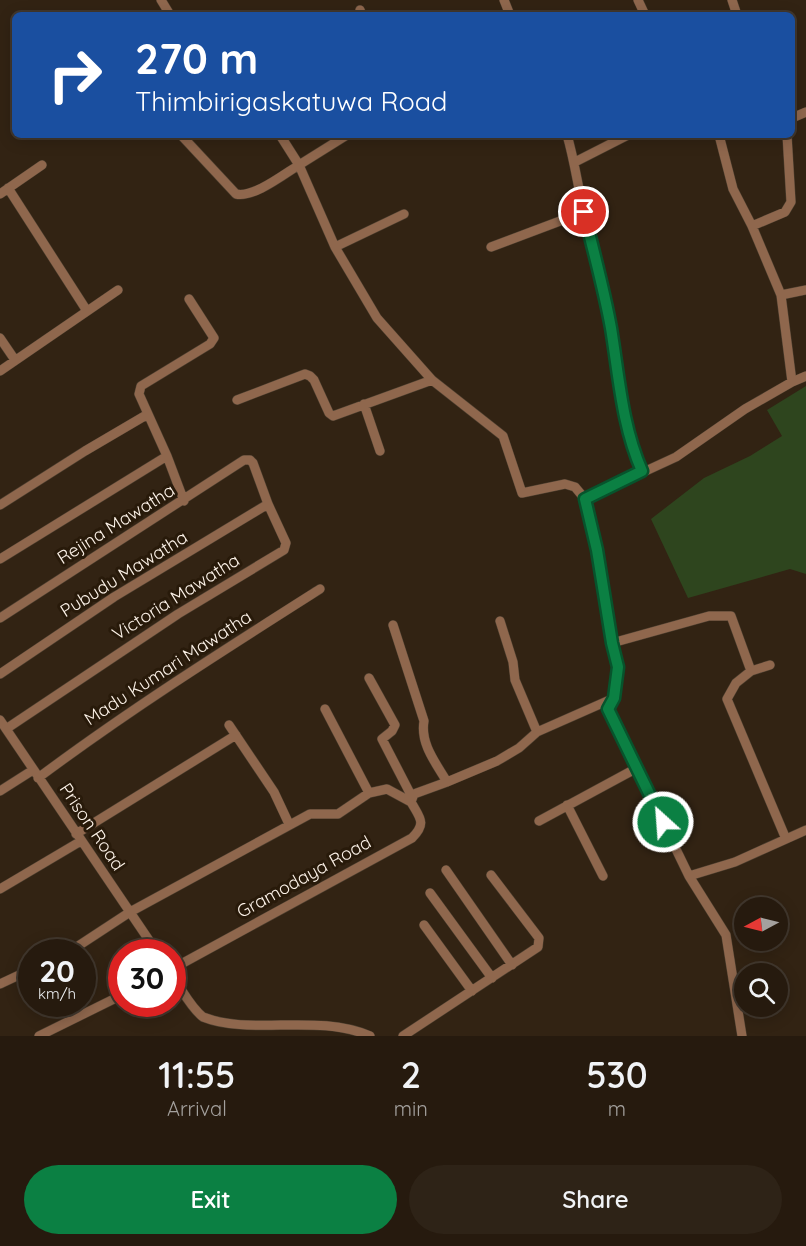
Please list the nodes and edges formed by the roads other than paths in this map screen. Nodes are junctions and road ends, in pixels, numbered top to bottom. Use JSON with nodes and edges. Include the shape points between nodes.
{"nodes":[{"id":1,"x":184,"y":138,"type":"edge"},
{"id":2,"x":282,"y":138,"type":"edge"},
{"id":3,"x":342,"y":138,"type":"edge"},
{"id":4,"x":568,"y":138,"type":"edge"},
{"id":5,"x":622,"y":138,"type":"edge"},
{"id":6,"x":720,"y":138,"type":"edge"},
{"id":7,"x":787,"y":138,"type":"edge"},
{"id":8,"x":575,"y":162,"type":"junction"},
{"id":9,"x":42,"y":165,"type":"dead end"},
{"id":10,"x":299,"y":165,"type":"junction"},
{"id":11,"x":4,"y":191,"type":"edge"},
{"id":12,"x":584,"y":212,"type":"junction"},
{"id":13,"x":404,"y":214,"type":"dead end"},
{"id":14,"x":752,"y":226,"type":"junction"},
{"id":15,"x":335,"y":247,"type":"junction"},
{"id":16,"x":491,"y":247,"type":"dead end"},
{"id":17,"x":118,"y":290,"type":"dead end"},
{"id":18,"x":806,"y":290,"type":"edge"},
{"id":19,"x":781,"y":295,"type":"junction"},
{"id":20,"x":189,"y":299,"type":"dead end"},
{"id":21,"x":87,"y":311,"type":"junction"},
{"id":22,"x":0,"y":338,"type":"edge"},
{"id":23,"x":15,"y":360,"type":"junction"},
{"id":24,"x":0,"y":371,"type":"edge"},
{"id":25,"x":806,"y":376,"type":"edge"},
{"id":26,"x":432,"y":380,"type":"junction"},
{"id":27,"x":792,"y":382,"type":"junction"},
{"id":28,"x":237,"y":400,"type":"dead end"},
{"id":29,"x":363,"y":404,"type":"junction"},
{"id":30,"x":147,"y":414,"type":"junction"},
{"id":31,"x":380,"y":450,"type":"dead end"},
{"id":32,"x":167,"y":456,"type":"junction"},
{"id":33,"x":250,"y":460,"type":"joint"},
{"id":34,"x":642,"y":471,"type":"junction"},
{"id":35,"x":585,"y":499,"type":"junction"},
{"id":36,"x":184,"y":501,"type":"junction"},
{"id":37,"x":268,"y":504,"type":"junction"},
{"id":38,"x":0,"y":505,"type":"edge"},
{"id":39,"x":0,"y":559,"type":"edge"},
{"id":40,"x":320,"y":590,"type":"dead end"},
{"id":41,"x":0,"y":618,"type":"edge"},
{"id":42,"x":500,"y":621,"type":"dead end"},
{"id":43,"x":393,"y":625,"type":"dead end"},
{"id":44,"x":612,"y":643,"type":"junction"},
{"id":45,"x":770,"y":665,"type":"dead end"},
{"id":46,"x":751,"y":671,"type":"junction"},
{"id":47,"x":0,"y":674,"type":"edge"},
{"id":48,"x":369,"y":678,"type":"dead end"},
{"id":49,"x":614,"y":698,"type":"junction"},
{"id":50,"x":325,"y":709,"type":"dead end"},
{"id":51,"x":3,"y":725,"type":"edge"},
{"id":52,"x":229,"y":725,"type":"dead end"},
{"id":53,"x":537,"y":732,"type":"junction"},
{"id":54,"x":236,"y":735,"type":"junction"},
{"id":55,"x":637,"y":768,"type":"junction"},
{"id":56,"x":35,"y":774,"type":"junction"},
{"id":57,"x":447,"y":782,"type":"junction"},
{"id":58,"x":0,"y":791,"type":"edge"},
{"id":59,"x":369,"y":793,"type":"junction"},
{"id":60,"x":411,"y":799,"type":"junction"},
{"id":61,"x":567,"y":806,"type":"junction"},
{"id":62,"x":539,"y":821,"type":"dead end"},
{"id":63,"x":289,"y":824,"type":"junction"},
{"id":64,"x":806,"y":830,"type":"edge"},
{"id":65,"x":78,"y":837,"type":"junction"},
{"id":66,"x":786,"y":839,"type":"junction"},
{"id":67,"x":446,"y":870,"type":"dead end"},
{"id":68,"x":491,"y":875,"type":"dead end"},
{"id":69,"x":603,"y":876,"type":"dead end"},
{"id":70,"x":690,"y":876,"type":"junction"},
{"id":71,"x":0,"y":889,"type":"edge"},
{"id":72,"x":430,"y":893,"type":"dead end"},
{"id":73,"x":130,"y":912,"type":"junction"},
{"id":74,"x":424,"y":925,"type":"dead end"},
{"id":75,"x":89,"y":939,"type":"edge"},
{"id":76,"x":148,"y":939,"type":"edge"},
{"id":77,"x":186,"y":961,"type":"edge"},
{"id":78,"x":512,"y":965,"type":"junction"},
{"id":79,"x":18,"y":976,"type":"edge"},
{"id":80,"x":492,"y":978,"type":"junction"},
{"id":81,"x":0,"y":984,"type":"edge"},
{"id":82,"x":472,"y":991,"type":"junction"},
{"id":83,"x":186,"y":995,"type":"edge"},
{"id":84,"x":108,"y":1001,"type":"edge"},
{"id":85,"x":337,"y":1032,"type":"edge"},
{"id":86,"x":268,"y":1035,"type":"edge"},
{"id":87,"x":39,"y":1036,"type":"edge"},
{"id":88,"x":370,"y":1036,"type":"edge"},
{"id":89,"x":403,"y":1036,"type":"edge"},
{"id":90,"x":742,"y":1036,"type":"edge"}],
"edges":[{"from":1,"to":10,"type":"street","via":[[236,194],[267,185]]},
{"from":2,"to":10,"type":"street"},
{"from":3,"to":10,"type":"street"},
{"from":4,"to":8,"type":"street"},
{"from":5,"to":8,"type":"street"},
{"from":6,"to":14,"type":"street","via":[[733,189]]},
{"from":7,"to":14,"type":"street","via":[[791,202],[785,212]]},
{"from":8,"to":12,"type":"street"},
{"from":9,"to":11,"type":"street"},
{"from":10,"to":15,"type":"street"},
{"from":11,"to":21,"type":"street"},
{"from":12,"to":16,"type":"street"},
{"from":12,"to":34,"type":"street","via":[[610,328],[621,404]]},
{"from":13,"to":15,"type":"street"},
{"from":14,"to":19,"type":"street"},
{"from":15,"to":26,"type":"street","via":[[377,318]]},
{"from":17,"to":21,"type":"street"},
{"from":18,"to":19,"type":"street"},
{"from":19,"to":27,"type":"street"},
{"from":20,"to":30,"type":"street","via":[[214,338],[141,386],[139,394]]},
{"from":21,"to":23,"type":"street"},
{"from":22,"to":23,"type":"street"},
{"from":23,"to":24,"type":"street"},
{"from":25,"to":27,"type":"street"},
{"from":26,"to":29,"type":"street"},
{"from":26,"to":35,"type":"street","via":[[503,436],[522,493],[565,484]]},
{"from":27,"to":34,"type":"street","via":[[676,457]]},
{"from":28,"to":29,"type":"street","via":[[305,374],[314,380],[333,416]]},
{"from":29,"to":31,"type":"street"},
{"from":30,"to":32,"type":"street"},
{"from":30,"to":38,"type":"street"},
{"from":32,"to":36,"type":"street"},
{"from":32,"to":39,"type":"street"},
{"from":33,"to":36,"type":"street","name":"Rejina Mawatha","via":[[244,460]]},
{"from":33,"to":37,"type":"street","name":"Victoria Mawatha"},
{"from":34,"to":35,"type":"street"},
{"from":35,"to":44,"type":"street"},
{"from":36,"to":41,"type":"street","name":"Rejina Mawatha"},
{"from":37,"to":47,"type":"street","name":"Pubudu Mawatha","via":[[114,597]]},
{"from":37,"to":51,"type":"street","name":"Victoria Mawatha","via":[[286,543],[284,550]]},
{"from":40,"to":56,"type":"street","name":"Madu Kumari Mawatha"},
{"from":42,"to":53,"type":"street","via":[[515,680]]},
{"from":43,"to":57,"type":"street","via":[[424,721],[425,743]]},
{"from":44,"to":46,"type":"street","via":[[709,616],[731,616]]},
{"from":44,"to":49,"type":"street","via":[[618,667]]},
{"from":45,"to":46,"type":"street"},
{"from":46,"to":66,"type":"street","via":[[736,683],[728,699]]},
{"from":48,"to":60,"type":"street","name":"Gramodaya Road","via":[[394,724],[382,739]]},
{"from":49,"to":53,"type":"street"},
{"from":49,"to":55,"type":"street","via":[[608,709]]},
{"from":50,"to":59,"type":"street"},
{"from":51,"to":56,"type":"street","name":"Prison Road"},
{"from":52,"to":54,"type":"street"},
{"from":53,"to":57,"type":"street","via":[[497,761]]},
{"from":54,"to":63,"type":"street","via":[[274,792]]},
{"from":54,"to":65,"type":"street"},
{"from":55,"to":61,"type":"street"},
{"from":55,"to":70,"type":"street"},
{"from":56,"to":58,"type":"street","name":"Madu Kumari Mawatha"},
{"from":56,"to":65,"type":"street","name":"Prison Road"},
{"from":57,"to":60,"type":"street","via":[[414,794]]},
{"from":59,"to":60,"type":"street","via":[[387,789]]},
{"from":59,"to":63,"type":"street","via":[[338,814],[310,813]]},
{"from":60,"to":77,"type":"street","name":"Gramodaya Road","via":[[421,820],[420,830],[412,838]]},
{"from":61,"to":62,"type":"street"},
{"from":61,"to":69,"type":"street"},
{"from":63,"to":73,"type":"street"},
{"from":64,"to":66,"type":"street"},
{"from":65,"to":71,"type":"street"},
{"from":65,"to":73,"type":"street","name":"Prison Road"},
{"from":66,"to":70,"type":"street","via":[[735,862]]},
{"from":67,"to":78,"type":"street"},
{"from":68,"to":78,"type":"street","via":[[540,938],[538,947]]},
{"from":70,"to":90,"type":"street","via":[[726,935]]},
{"from":72,"to":80,"type":"street"},
{"from":73,"to":75,"type":"street"},
{"from":73,"to":76,"type":"street","name":"Prison Road"},
{"from":74,"to":82,"type":"street"},
{"from":78,"to":80,"type":"street"},
{"from":79,"to":81,"type":"street"},
{"from":80,"to":82,"type":"street"},
{"from":82,"to":89,"type":"street"},
{"from":83,"to":86,"type":"street","via":[[202,1017],[212,1023],[246,1034]]},
{"from":84,"to":87,"type":"street"},
{"from":85,"to":86,"type":"street","via":[[317,1028]]},
{"from":85,"to":88,"type":"street"}]}
